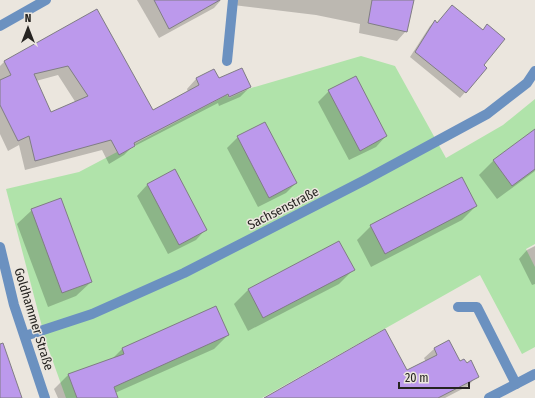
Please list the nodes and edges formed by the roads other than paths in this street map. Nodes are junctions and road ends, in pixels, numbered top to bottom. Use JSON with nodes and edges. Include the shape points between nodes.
{"nodes":[{"id":1,"x":46,"y":0,"type":"edge"},
{"id":2,"x":233,"y":0,"type":"edge"},
{"id":3,"x":0,"y":26,"type":"edge"},
{"id":4,"x":227,"y":61,"type":"dead end"},
{"id":5,"x":535,"y":71,"type":"edge"},
{"id":6,"x":0,"y":247,"type":"edge"},
{"id":7,"x":458,"y":307,"type":"dead end"},
{"id":8,"x":24,"y":336,"type":"junction"},
{"id":9,"x":535,"y":374,"type":"edge"},
{"id":10,"x":516,"y":384,"type":"junction"},
{"id":11,"x":45,"y":398,"type":"edge"},
{"id":12,"x":489,"y":398,"type":"edge"}],
"edges":[{"from":1,"to":3,"type":"street"},
{"from":2,"to":4,"type":"street"},
{"from":5,"to":8,"type":"street","name":"Sachsenstraße","via":[[526,83],[487,114],[365,180],[184,273],[92,314]]},
{"from":6,"to":8,"type":"street","name":"Goldhammer Straße"},
{"from":7,"to":10,"type":"street","via":[[478,307]]},
{"from":8,"to":11,"type":"street","name":"Goldhammer Straße"},
{"from":9,"to":10,"type":"street"},
{"from":10,"to":12,"type":"street"}]}
